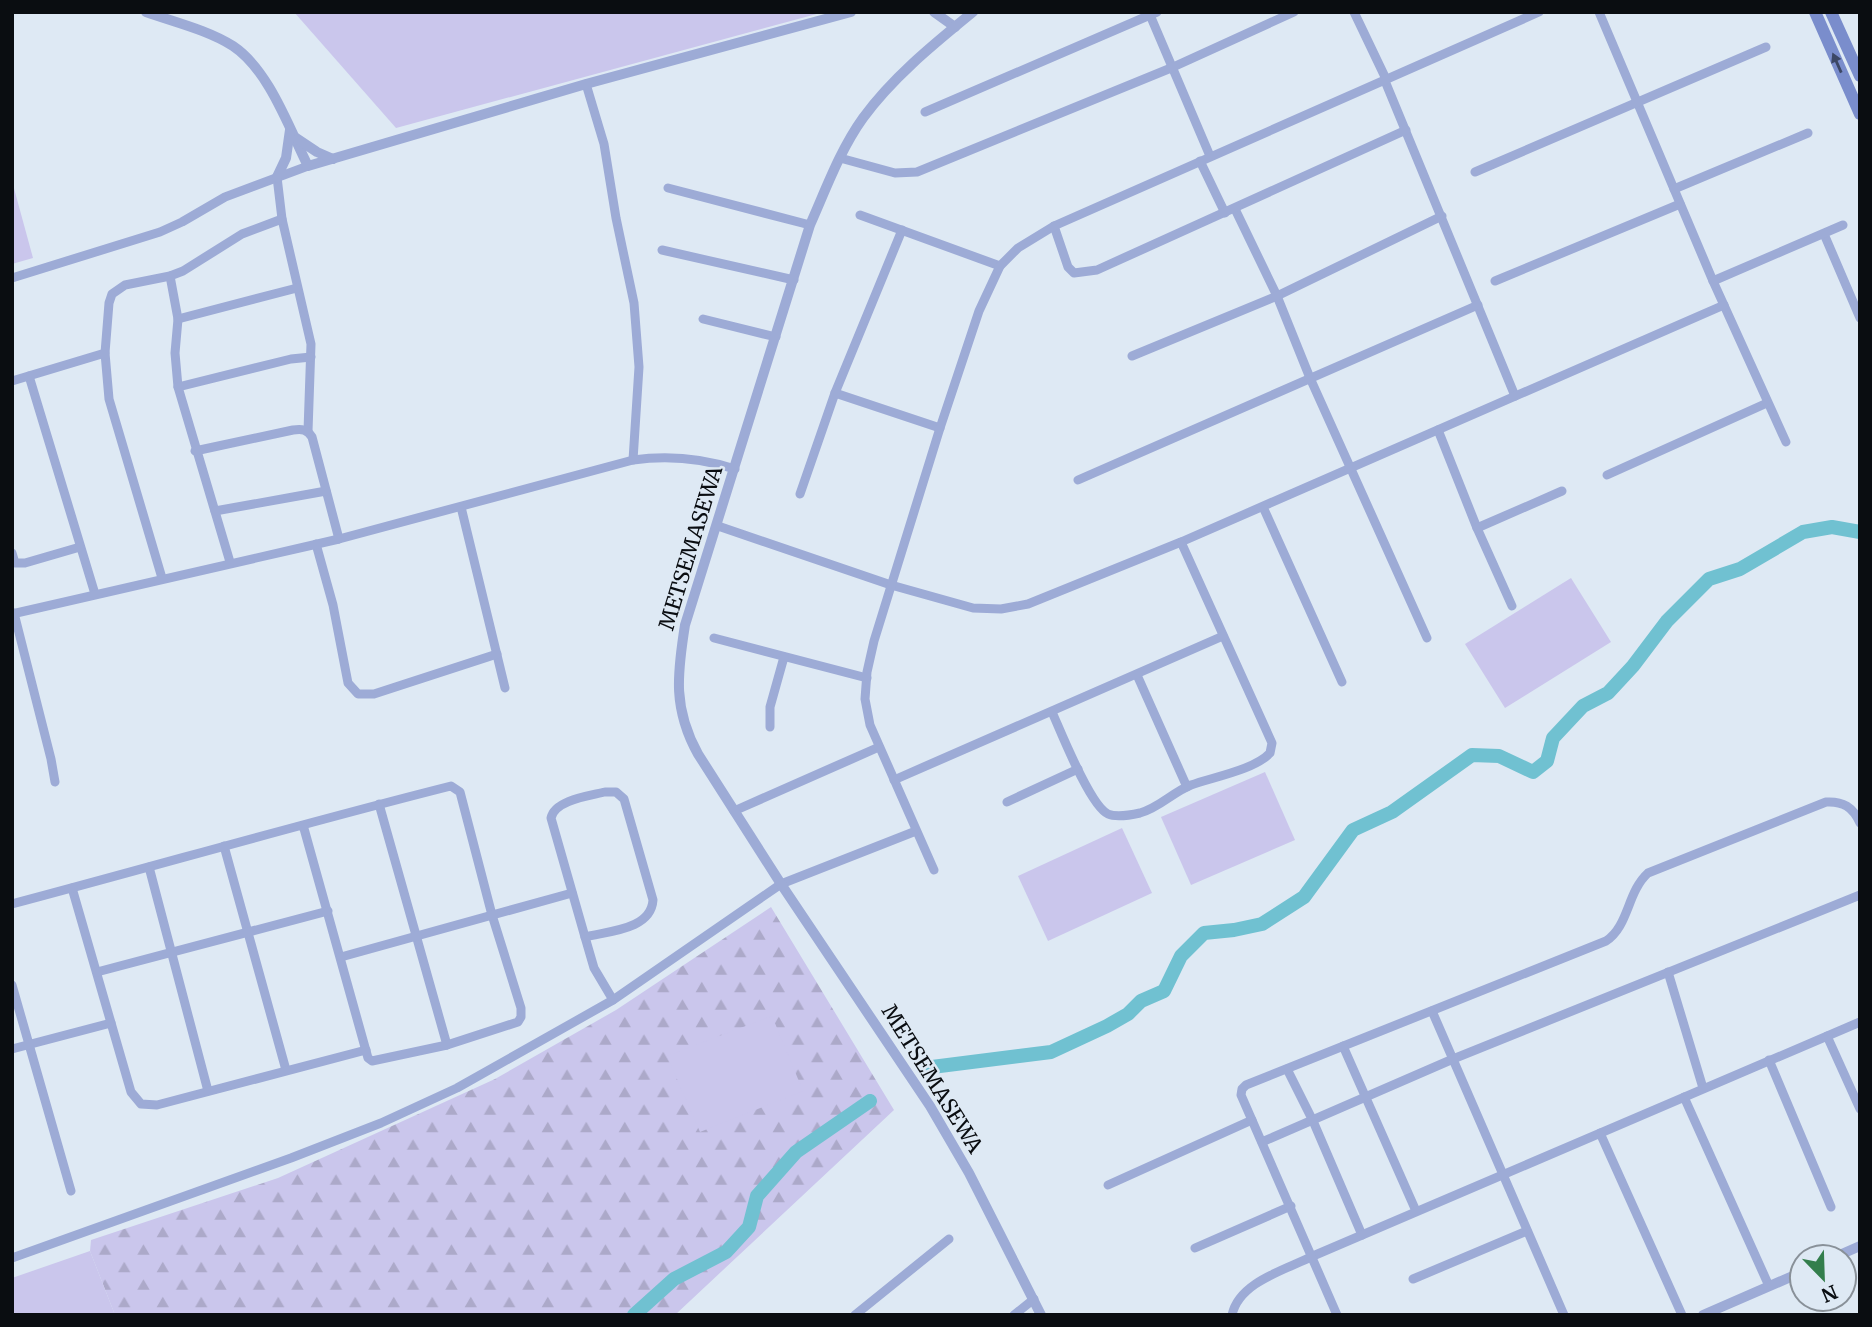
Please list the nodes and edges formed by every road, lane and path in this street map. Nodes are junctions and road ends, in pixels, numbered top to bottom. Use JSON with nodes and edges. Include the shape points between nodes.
{"nodes":[{"id":1,"x":146,"y":12,"type":"edge"},
{"id":2,"x":851,"y":12,"type":"edge"},
{"id":3,"x":934,"y":12,"type":"edge"},
{"id":4,"x":973,"y":12,"type":"edge"},
{"id":5,"x":1294,"y":12,"type":"edge"},
{"id":6,"x":1354,"y":12,"type":"edge"},
{"id":7,"x":1539,"y":12,"type":"edge"},
{"id":8,"x":1599,"y":12,"type":"edge"},
{"id":9,"x":1815,"y":12,"type":"edge"},
{"id":10,"x":1831,"y":12,"type":"edge"},
{"id":11,"x":1153,"y":14,"type":"edge"},
{"id":12,"x":955,"y":27,"type":"junction"},
{"id":13,"x":1766,"y":47,"type":"dead end"},
{"id":14,"x":1171,"y":68,"type":"junction"},
{"id":15,"x":1860,"y":76,"type":"edge"},
{"id":16,"x":1386,"y":80,"type":"junction"},
{"id":17,"x":586,"y":84,"type":"junction"},
{"id":18,"x":1636,"y":101,"type":"junction"},
{"id":19,"x":925,"y":112,"type":"dead end"},
{"id":20,"x":1860,"y":114,"type":"edge"},
{"id":21,"x":1406,"y":130,"type":"junction"},
{"id":22,"x":291,"y":132,"type":"junction"},
{"id":23,"x":1808,"y":133,"type":"dead end"},
{"id":24,"x":1210,"y":156,"type":"junction"},
{"id":25,"x":841,"y":158,"type":"junction"},
{"id":26,"x":333,"y":159,"type":"junction"},
{"id":27,"x":1200,"y":160,"type":"junction"},
{"id":28,"x":309,"y":166,"type":"junction"},
{"id":29,"x":1475,"y":172,"type":"dead end"},
{"id":30,"x":277,"y":177,"type":"junction"},
{"id":31,"x":668,"y":188,"type":"dead end"},
{"id":32,"x":1674,"y":189,"type":"junction"},
{"id":33,"x":1680,"y":204,"type":"junction"},
{"id":34,"x":1235,"y":209,"type":"junction"},
{"id":35,"x":1225,"y":214,"type":"junction"},
{"id":36,"x":860,"y":215,"type":"dead end"},
{"id":37,"x":1442,"y":216,"type":"junction"},
{"id":38,"x":282,"y":219,"type":"junction"},
{"id":39,"x":810,"y":225,"type":"junction"},
{"id":40,"x":1843,"y":225,"type":"dead end"},
{"id":41,"x":1055,"y":226,"type":"junction"},
{"id":42,"x":902,"y":230,"type":"junction"},
{"id":43,"x":1824,"y":234,"type":"junction"},
{"id":44,"x":662,"y":250,"type":"dead end"},
{"id":45,"x":1000,"y":266,"type":"junction"},
{"id":46,"x":170,"y":276,"type":"junction"},
{"id":47,"x":12,"y":278,"type":"edge"},
{"id":48,"x":794,"y":280,"type":"junction"},
{"id":49,"x":1495,"y":281,"type":"dead end"},
{"id":50,"x":1713,"y":281,"type":"junction"},
{"id":51,"x":297,"y":288,"type":"junction"},
{"id":52,"x":1276,"y":296,"type":"junction"},
{"id":53,"x":1478,"y":305,"type":"junction"},
{"id":54,"x":1724,"y":305,"type":"junction"},
{"id":55,"x":1860,"y":318,"type":"edge"},
{"id":56,"x":178,"y":319,"type":"junction"},
{"id":57,"x":703,"y":319,"type":"dead end"},
{"id":58,"x":776,"y":337,"type":"junction"},
{"id":59,"x":105,"y":353,"type":"junction"},
{"id":60,"x":311,"y":356,"type":"junction"},
{"id":61,"x":1132,"y":356,"type":"dead end"},
{"id":62,"x":29,"y":376,"type":"junction"},
{"id":63,"x":1310,"y":378,"type":"junction"},
{"id":64,"x":12,"y":381,"type":"edge"},
{"id":65,"x":178,"y":387,"type":"junction"},
{"id":66,"x":835,"y":393,"type":"junction"},
{"id":67,"x":1515,"y":396,"type":"junction"},
{"id":68,"x":1767,"y":403,"type":"junction"},
{"id":69,"x":940,"y":428,"type":"junction"},
{"id":70,"x":1438,"y":430,"type":"junction"},
{"id":71,"x":308,"y":431,"type":"junction"},
{"id":72,"x":1786,"y":442,"type":"dead end"},
{"id":73,"x":195,"y":451,"type":"junction"},
{"id":74,"x":632,"y":460,"type":"junction"},
{"id":75,"x":1351,"y":468,"type":"junction"},
{"id":76,"x":735,"y":469,"type":"junction"},
{"id":77,"x":1607,"y":475,"type":"dead end"},
{"id":78,"x":1078,"y":480,"type":"dead end"},
{"id":79,"x":326,"y":491,"type":"junction"},
{"id":80,"x":1562,"y":491,"type":"dead end"},
{"id":81,"x":800,"y":495,"type":"dead end"},
{"id":82,"x":461,"y":507,"type":"junction"},
{"id":83,"x":1263,"y":507,"type":"junction"},
{"id":84,"x":215,"y":511,"type":"junction"},
{"id":85,"x":718,"y":526,"type":"junction"},
{"id":86,"x":1477,"y":528,"type":"junction"},
{"id":87,"x":340,"y":539,"type":"junction"},
{"id":88,"x":1181,"y":542,"type":"junction"},
{"id":89,"x":316,"y":544,"type":"junction"},
{"id":90,"x":80,"y":547,"type":"junction"},
{"id":91,"x":12,"y":552,"type":"edge"},
{"id":92,"x":230,"y":562,"type":"junction"},
{"id":93,"x":14,"y":564,"type":"edge"},
{"id":94,"x":162,"y":578,"type":"junction"},
{"id":95,"x":891,"y":585,"type":"junction"},
{"id":96,"x":95,"y":594,"type":"junction"},
{"id":97,"x":1512,"y":606,"type":"dead end"},
{"id":98,"x":13,"y":613,"type":"edge"},
{"id":99,"x":1223,"y":636,"type":"junction"},
{"id":100,"x":714,"y":638,"type":"dead end"},
{"id":101,"x":1427,"y":638,"type":"dead end"},
{"id":102,"x":497,"y":654,"type":"junction"},
{"id":103,"x":784,"y":657,"type":"junction"},
{"id":104,"x":1137,"y":675,"type":"junction"},
{"id":105,"x":867,"y":678,"type":"junction"},
{"id":106,"x":1342,"y":682,"type":"dead end"},
{"id":107,"x":505,"y":688,"type":"dead end"},
{"id":108,"x":1052,"y":712,"type":"junction"},
{"id":109,"x":770,"y":727,"type":"dead end"},
{"id":110,"x":879,"y":747,"type":"junction"},
{"id":111,"x":1078,"y":769,"type":"junction"},
{"id":112,"x":894,"y":780,"type":"junction"},
{"id":113,"x":55,"y":782,"type":"dead end"},
{"id":114,"x":1187,"y":787,"type":"junction"},
{"id":115,"x":1007,"y":802,"type":"dead end"},
{"id":116,"x":379,"y":804,"type":"junction"},
{"id":117,"x":734,"y":811,"type":"junction"},
{"id":118,"x":1859,"y":818,"type":"edge"},
{"id":119,"x":303,"y":825,"type":"junction"},
{"id":120,"x":916,"y":831,"type":"junction"},
{"id":121,"x":223,"y":846,"type":"junction"},
{"id":122,"x":149,"y":867,"type":"junction"},
{"id":123,"x":934,"y":870,"type":"dead end"},
{"id":124,"x":780,"y":884,"type":"junction"},
{"id":125,"x":72,"y":888,"type":"junction"},
{"id":126,"x":572,"y":893,"type":"junction"},
{"id":127,"x":1860,"y":895,"type":"edge"},
{"id":128,"x":12,"y":904,"type":"edge"},
{"id":129,"x":328,"y":912,"type":"junction"},
{"id":130,"x":492,"y":915,"type":"junction"},
{"id":131,"x":247,"y":933,"type":"junction"},
{"id":132,"x":416,"y":936,"type":"junction"},
{"id":133,"x":584,"y":937,"type":"junction"},
{"id":134,"x":172,"y":952,"type":"junction"},
{"id":135,"x":341,"y":957,"type":"junction"},
{"id":136,"x":97,"y":972,"type":"junction"},
{"id":137,"x":1668,"y":972,"type":"junction"},
{"id":138,"x":12,"y":985,"type":"edge"},
{"id":139,"x":613,"y":1000,"type":"junction"},
{"id":140,"x":1432,"y":1011,"type":"junction"},
{"id":141,"x":1860,"y":1022,"type":"edge"},
{"id":142,"x":111,"y":1023,"type":"junction"},
{"id":143,"x":1827,"y":1036,"type":"junction"},
{"id":144,"x":29,"y":1044,"type":"junction"},
{"id":145,"x":447,"y":1045,"type":"junction"},
{"id":146,"x":1343,"y":1046,"type":"junction"},
{"id":147,"x":12,"y":1049,"type":"edge"},
{"id":148,"x":366,"y":1050,"type":"junction"},
{"id":149,"x":1453,"y":1059,"type":"junction"},
{"id":150,"x":1769,"y":1060,"type":"junction"},
{"id":151,"x":1287,"y":1069,"type":"junction"},
{"id":152,"x":286,"y":1070,"type":"junction"},
{"id":153,"x":1703,"y":1088,"type":"junction"},
{"id":154,"x":208,"y":1091,"type":"junction"},
{"id":155,"x":1365,"y":1097,"type":"junction"},
{"id":156,"x":1684,"y":1097,"type":"junction"},
{"id":157,"x":1860,"y":1109,"type":"edge"},
{"id":158,"x":1252,"y":1120,"type":"junction"},
{"id":159,"x":1313,"y":1121,"type":"junction"},
{"id":160,"x":1600,"y":1133,"type":"junction"},
{"id":161,"x":1262,"y":1142,"type":"junction"},
{"id":162,"x":1502,"y":1174,"type":"junction"},
{"id":163,"x":1108,"y":1185,"type":"dead end"},
{"id":164,"x":71,"y":1191,"type":"dead end"},
{"id":165,"x":1291,"y":1206,"type":"junction"},
{"id":166,"x":1831,"y":1207,"type":"dead end"},
{"id":167,"x":1416,"y":1211,"type":"junction"},
{"id":168,"x":1527,"y":1231,"type":"junction"},
{"id":169,"x":1362,"y":1235,"type":"junction"},
{"id":170,"x":949,"y":1239,"type":"dead end"},
{"id":171,"x":1195,"y":1248,"type":"dead end"},
{"id":172,"x":1313,"y":1256,"type":"junction"},
{"id":173,"x":12,"y":1258,"type":"edge"},
{"id":174,"x":1788,"y":1278,"type":"edge"},
{"id":175,"x":1413,"y":1279,"type":"dead end"},
{"id":176,"x":1769,"y":1286,"type":"junction"},
{"id":177,"x":1034,"y":1299,"type":"junction"},
{"id":178,"x":855,"y":1315,"type":"edge"},
{"id":179,"x":1014,"y":1315,"type":"edge"},
{"id":180,"x":1041,"y":1315,"type":"edge"},
{"id":181,"x":1232,"y":1315,"type":"edge"},
{"id":182,"x":1337,"y":1315,"type":"edge"},
{"id":183,"x":1564,"y":1315,"type":"edge"},
{"id":184,"x":1682,"y":1315,"type":"edge"},
{"id":185,"x":1703,"y":1315,"type":"edge"}],
"edges":[{"from":1,"to":22,"type":"street","via":[[233,46],[256,69]]},
{"from":2,"to":17,"type":"street"},
{"from":3,"to":12,"type":"street"},
{"from":4,"to":12,"type":"street","name":"METSEMASEWA"},
{"from":5,"to":14,"type":"street"},
{"from":6,"to":16,"type":"street"},
{"from":7,"to":16,"type":"street"},
{"from":8,"to":18,"type":"street"},
{"from":20,"to":9,"type":"main road","one_way":true},
{"from":10,"to":15,"type":"main road"},
{"from":11,"to":14,"type":"street"},
{"from":11,"to":19,"type":"street"},
{"from":12,"to":25,"type":"street","name":"METSEMASEWA","via":[[890,88],[864,118]]},
{"from":13,"to":18,"type":"street"},
{"from":14,"to":24,"type":"street"},
{"from":14,"to":25,"type":"street","via":[[917,172],[895,173]]},
{"from":16,"to":21,"type":"street"},
{"from":16,"to":24,"type":"street"},
{"from":17,"to":26,"type":"street"},
{"from":17,"to":74,"type":"street","via":[[604,144],[634,303],[639,367]]},
{"from":18,"to":29,"type":"street"},
{"from":18,"to":32,"type":"street"},
{"from":21,"to":34,"type":"street"},
{"from":21,"to":37,"type":"street"},
{"from":22,"to":26,"type":"street","via":[[301,143]]},
{"from":22,"to":28,"type":"street"},
{"from":22,"to":30,"type":"street"},
{"from":23,"to":32,"type":"street"},
{"from":24,"to":27,"type":"street"},
{"from":25,"to":39,"type":"street","name":"METSEMASEWA"},
{"from":26,"to":28,"type":"street"},
{"from":27,"to":35,"type":"street"},
{"from":27,"to":41,"type":"street"},
{"from":28,"to":30,"type":"street"},
{"from":30,"to":38,"type":"street"},
{"from":30,"to":47,"type":"street","via":[[225,197],[160,232]]},
{"from":31,"to":39,"type":"street"},
{"from":32,"to":33,"type":"street"},
{"from":33,"to":49,"type":"street"},
{"from":33,"to":50,"type":"street"},
{"from":34,"to":35,"type":"street"},
{"from":34,"to":52,"type":"street"},
{"from":35,"to":41,"type":"street","via":[[1082,274],[1068,267]]},
{"from":36,"to":42,"type":"street"},
{"from":37,"to":52,"type":"street"},
{"from":37,"to":53,"type":"street"},
{"from":38,"to":46,"type":"street","via":[[242,234]]},
{"from":38,"to":51,"type":"street"},
{"from":39,"to":48,"type":"street","name":"METSEMASEWA"},
{"from":40,"to":43,"type":"street"},
{"from":41,"to":45,"type":"street","via":[[1018,248]]},
{"from":42,"to":45,"type":"street"},
{"from":42,"to":66,"type":"street"},
{"from":43,"to":50,"type":"street"},
{"from":43,"to":55,"type":"street"},
{"from":44,"to":48,"type":"street"},
{"from":45,"to":69,"type":"street","via":[[979,311]]},
{"from":46,"to":56,"type":"street"},
{"from":46,"to":59,"type":"street","via":[[125,285],[112,294]]},
{"from":48,"to":58,"type":"street","name":"METSEMASEWA"},
{"from":50,"to":54,"type":"street"},
{"from":51,"to":56,"type":"street"},
{"from":51,"to":60,"type":"street"},
{"from":52,"to":61,"type":"street"},
{"from":52,"to":63,"type":"street"},
{"from":53,"to":63,"type":"street"},
{"from":53,"to":67,"type":"street"},
{"from":54,"to":67,"type":"street"},
{"from":54,"to":68,"type":"street"},
{"from":56,"to":65,"type":"street"},
{"from":57,"to":58,"type":"street"},
{"from":58,"to":76,"type":"street","name":"METSEMASEWA"},
{"from":59,"to":62,"type":"street"},
{"from":59,"to":94,"type":"street","via":[[109,399]]},
{"from":60,"to":65,"type":"street"},
{"from":60,"to":71,"type":"street"},
{"from":62,"to":64,"type":"street"},
{"from":62,"to":90,"type":"street"},
{"from":63,"to":75,"type":"street"},
{"from":63,"to":78,"type":"street"},
{"from":65,"to":73,"type":"street"},
{"from":66,"to":69,"type":"street"},
{"from":66,"to":81,"type":"street"},
{"from":67,"to":70,"type":"street"},
{"from":68,"to":72,"type":"street"},
{"from":68,"to":77,"type":"street"},
{"from":69,"to":95,"type":"street"},
{"from":70,"to":75,"type":"street"},
{"from":70,"to":86,"type":"street"},
{"from":71,"to":73,"type":"street","via":[[293,430]]},
{"from":71,"to":79,"type":"street"},
{"from":73,"to":84,"type":"street"},
{"from":74,"to":76,"type":"street","via":[[670,457]]},
{"from":74,"to":82,"type":"street"},
{"from":75,"to":83,"type":"street"},
{"from":75,"to":101,"type":"street"},
{"from":76,"to":85,"type":"street","name":"METSEMASEWA"},
{"from":79,"to":84,"type":"street"},
{"from":79,"to":87,"type":"street"},
{"from":80,"to":86,"type":"street"},
{"from":82,"to":87,"type":"street"},
{"from":82,"to":102,"type":"street"},
{"from":83,"to":88,"type":"street"},
{"from":83,"to":106,"type":"street"},
{"from":84,"to":92,"type":"street"},
{"from":85,"to":95,"type":"street"},
{"from":85,"to":117,"type":"street","name":"METSEMASEWA","via":[[685,625],[678,693],[687,734]]},
{"from":86,"to":97,"type":"street"},
{"from":87,"to":89,"type":"street"},
{"from":88,"to":95,"type":"street","via":[[1041,600],[1001,609],[973,608]]},
{"from":88,"to":99,"type":"street"},
{"from":89,"to":92,"type":"street"},
{"from":89,"to":102,"type":"street","via":[[348,683],[358,694],[374,694]]},
{"from":90,"to":93,"type":"street"},
{"from":90,"to":96,"type":"street"},
{"from":91,"to":93,"type":"street"},
{"from":92,"to":94,"type":"street"},
{"from":94,"to":96,"type":"street"},
{"from":95,"to":105,"type":"street"},
{"from":96,"to":98,"type":"street"},
{"from":98,"to":113,"type":"street"},
{"from":99,"to":104,"type":"street"},
{"from":99,"to":114,"type":"street","via":[[1272,749],[1256,763]]},
{"from":100,"to":103,"type":"street"},
{"from":102,"to":107,"type":"street"},
{"from":103,"to":105,"type":"street"},
{"from":103,"to":109,"type":"street"},
{"from":104,"to":108,"type":"street"},
{"from":104,"to":114,"type":"street"},
{"from":105,"to":110,"type":"street","via":[[865,699]]},
{"from":108,"to":111,"type":"street"},
{"from":108,"to":112,"type":"street"},
{"from":110,"to":112,"type":"street"},
{"from":110,"to":117,"type":"street"},
{"from":111,"to":114,"type":"street","via":[[1099,808],[1109,815],[1141,813]]},
{"from":111,"to":115,"type":"street"},
{"from":112,"to":120,"type":"street"},
{"from":116,"to":119,"type":"street"},
{"from":116,"to":130,"type":"street","via":[[456,788]]},
{"from":116,"to":132,"type":"street"},
{"from":117,"to":124,"type":"street","name":"METSEMASEWA"},
{"from":118,"to":140,"type":"street","via":[[1842,803],[1826,802],[1648,873],[1634,890],[1618,930],[1606,941]]},
{"from":119,"to":121,"type":"street"},
{"from":119,"to":129,"type":"street"},
{"from":120,"to":123,"type":"street"},
{"from":120,"to":124,"type":"street"},
{"from":121,"to":122,"type":"street"},
{"from":121,"to":131,"type":"street"},
{"from":122,"to":125,"type":"street"},
{"from":122,"to":134,"type":"street"},
{"from":124,"to":139,"type":"street"},
{"from":124,"to":177,"type":"street","name":"METSEMASEWA","via":[[930,1106]]},
{"from":125,"to":128,"type":"street"},
{"from":125,"to":136,"type":"street"},
{"from":126,"to":130,"type":"street"},
{"from":126,"to":133,"type":"street"},
{"from":126,"to":133,"type":"street","via":[[552,812],[564,804],[616,792],[624,799],[652,908],[636,924]]},
{"from":127,"to":137,"type":"street"},
{"from":129,"to":131,"type":"street"},
{"from":129,"to":135,"type":"street"},
{"from":130,"to":132,"type":"street"},
{"from":130,"to":145,"type":"street","via":[[521,1017],[512,1026]]},
{"from":131,"to":134,"type":"street"},
{"from":131,"to":152,"type":"street"},
{"from":132,"to":135,"type":"street"},
{"from":132,"to":145,"type":"street"},
{"from":133,"to":139,"type":"street","via":[[594,968]]},
{"from":134,"to":136,"type":"street"},
{"from":134,"to":154,"type":"street"},
{"from":135,"to":148,"type":"street"},
{"from":136,"to":142,"type":"street"},
{"from":137,"to":149,"type":"street"},
{"from":137,"to":153,"type":"street"},
{"from":138,"to":144,"type":"street"},
{"from":139,"to":173,"type":"street","via":[[492,1069],[381,1123]]},
{"from":140,"to":146,"type":"street"},
{"from":140,"to":149,"type":"street"},
{"from":141,"to":143,"type":"street"},
{"from":142,"to":144,"type":"street"},
{"from":142,"to":154,"type":"street","via":[[131,1092],[141,1104],[157,1105]]},
{"from":143,"to":150,"type":"street"},
{"from":143,"to":157,"type":"street"},
{"from":144,"to":147,"type":"street"},
{"from":144,"to":164,"type":"street"},
{"from":145,"to":148,"type":"street","via":[[376,1062],[368,1058]]},
{"from":146,"to":151,"type":"street"},
{"from":146,"to":155,"type":"street"},
{"from":148,"to":152,"type":"street"},
{"from":149,"to":155,"type":"street"},
{"from":149,"to":162,"type":"street"},
{"from":150,"to":153,"type":"street"},
{"from":150,"to":166,"type":"street"},
{"from":151,"to":158,"type":"street","via":[[1242,1089]]},
{"from":151,"to":159,"type":"street"},
{"from":152,"to":154,"type":"street"},
{"from":153,"to":156,"type":"street"},
{"from":155,"to":159,"type":"street"},
{"from":155,"to":167,"type":"street"},
{"from":156,"to":160,"type":"street"},
{"from":156,"to":176,"type":"street"},
{"from":158,"to":161,"type":"street"},
{"from":158,"to":163,"type":"street"},
{"from":159,"to":161,"type":"street"},
{"from":159,"to":169,"type":"street"},
{"from":160,"to":162,"type":"street"},
{"from":160,"to":184,"type":"street"},
{"from":161,"to":165,"type":"street"},
{"from":162,"to":167,"type":"street"},
{"from":162,"to":168,"type":"street"},
{"from":165,"to":171,"type":"street"},
{"from":165,"to":172,"type":"street"},
{"from":167,"to":169,"type":"street"},
{"from":168,"to":175,"type":"street"},
{"from":168,"to":183,"type":"street"},
{"from":169,"to":172,"type":"street"},
{"from":170,"to":178,"type":"street"},
{"from":172,"to":181,"type":"street","via":[[1248,1287]]},
{"from":172,"to":182,"type":"street"},
{"from":174,"to":176,"type":"street"},
{"from":176,"to":185,"type":"street"},
{"from":177,"to":179,"type":"street"},
{"from":177,"to":180,"type":"street","name":"METSEMASEWA"}]}
